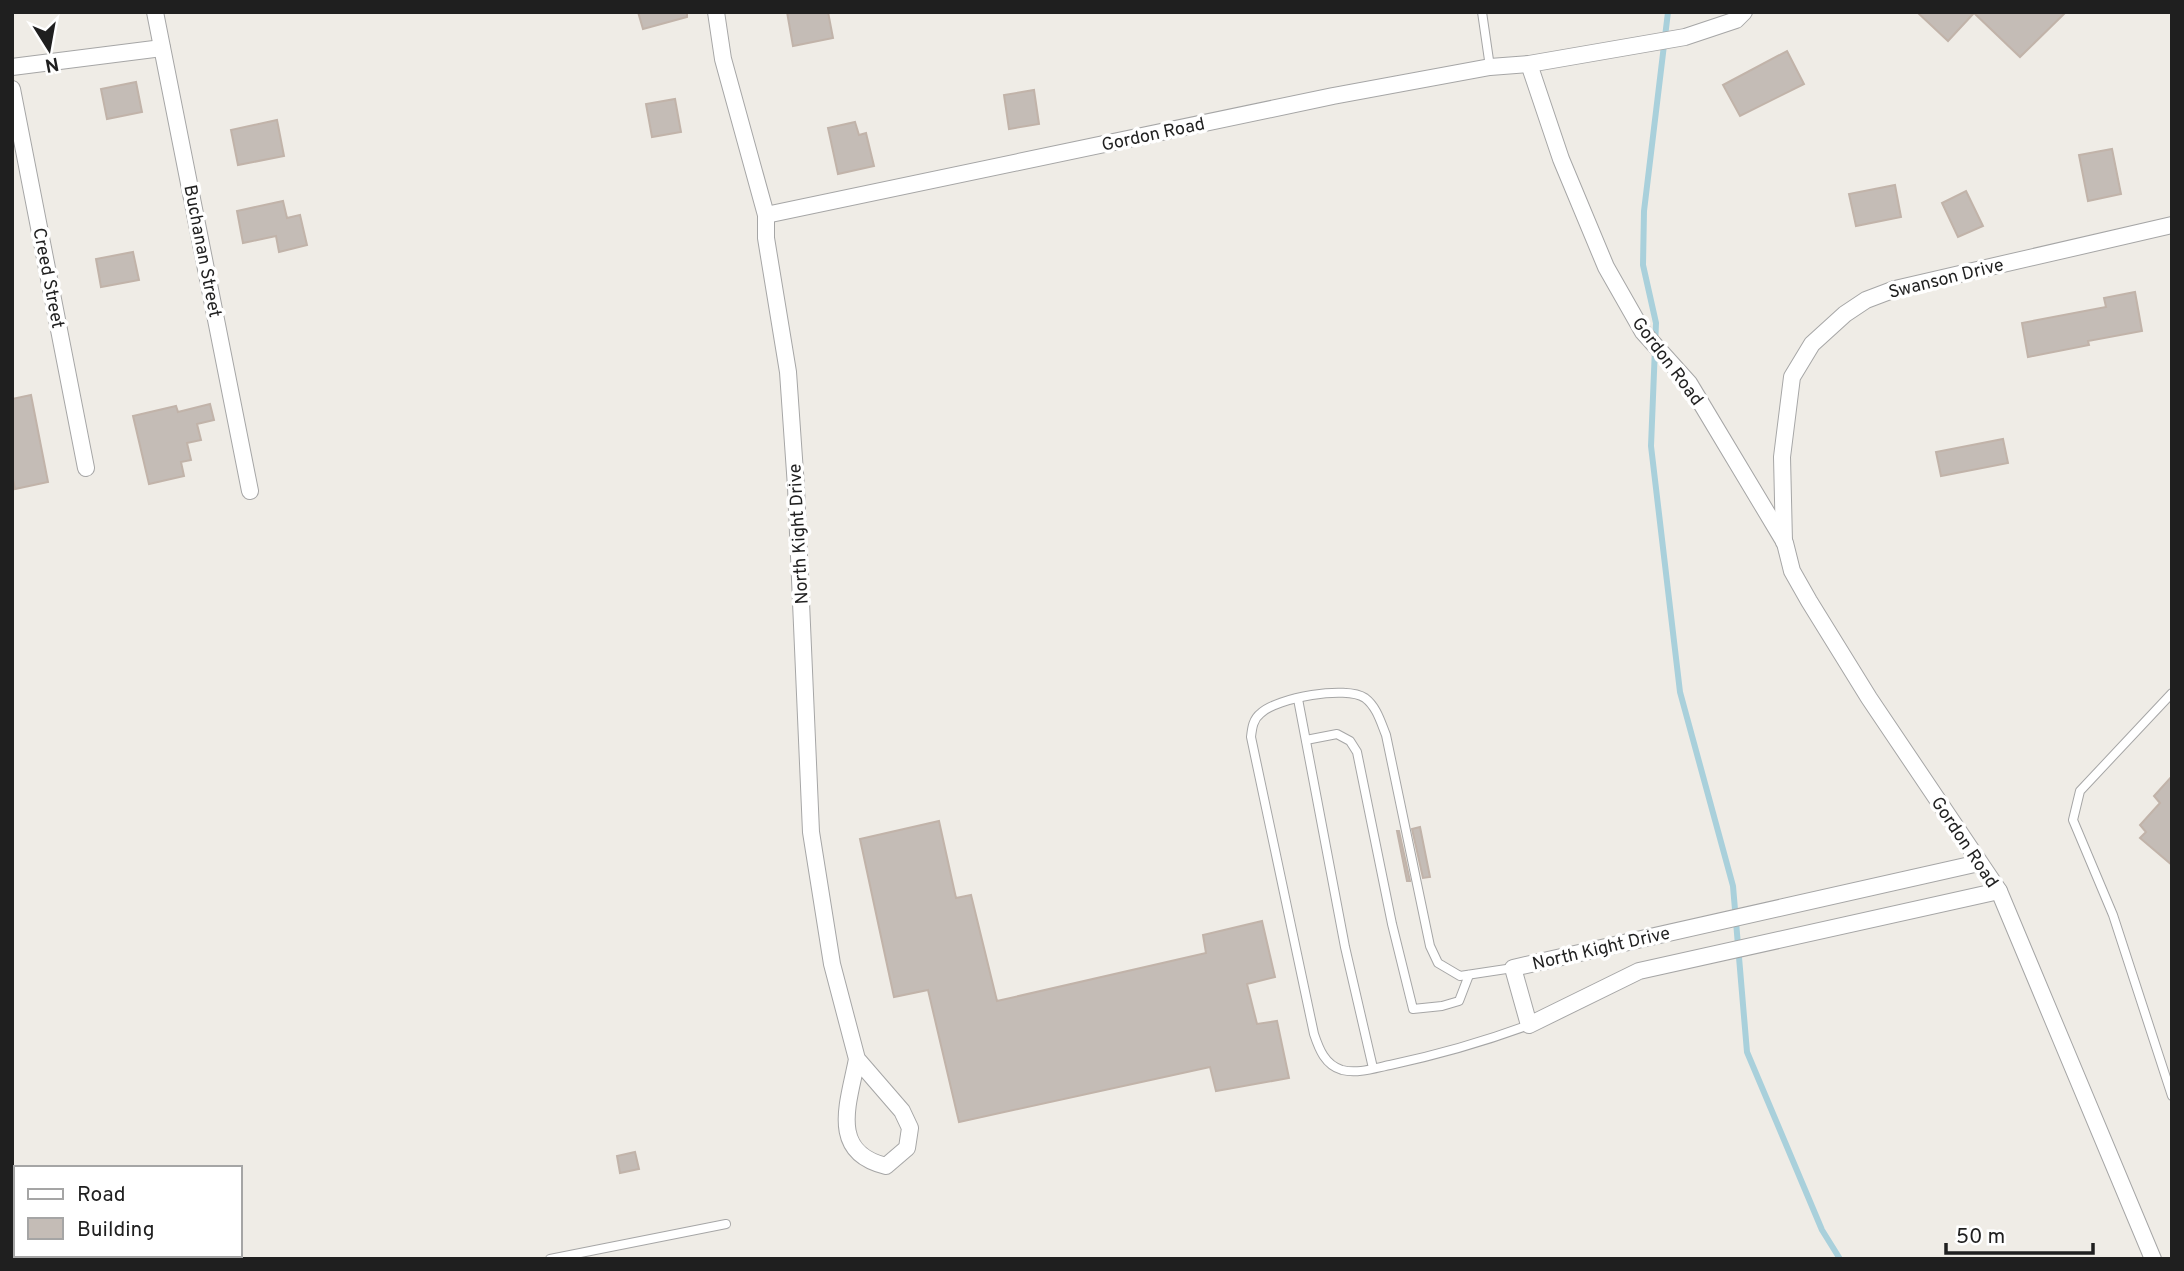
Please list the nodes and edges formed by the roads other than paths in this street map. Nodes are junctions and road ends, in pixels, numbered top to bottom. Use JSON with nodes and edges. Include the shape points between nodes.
{"nodes":[{"id":1,"x":155,"y":12,"type":"edge"},
{"id":2,"x":716,"y":12,"type":"edge"},
{"id":3,"x":1482,"y":12,"type":"edge"},
{"id":4,"x":1744,"y":12,"type":"edge"},
{"id":5,"x":162,"y":48,"type":"junction"},
{"id":6,"x":1530,"y":64,"type":"junction"},
{"id":7,"x":12,"y":67,"type":"edge"},
{"id":8,"x":1490,"y":67,"type":"junction"},
{"id":9,"x":12,"y":89,"type":"edge"},
{"id":10,"x":766,"y":215,"type":"junction"},
{"id":11,"x":2172,"y":225,"type":"edge"},
{"id":12,"x":86,"y":468,"type":"dead end"},
{"id":13,"x":250,"y":491,"type":"dead end"},
{"id":14,"x":1784,"y":543,"type":"junction"},
{"id":15,"x":2172,"y":693,"type":"edge"},
{"id":16,"x":1298,"y":699,"type":"junction"},
{"id":17,"x":1306,"y":740,"type":"junction"},
{"id":18,"x":1979,"y":863,"type":"junction"},
{"id":19,"x":1999,"y":891,"type":"junction"},
{"id":20,"x":1513,"y":968,"type":"junction"},
{"id":21,"x":1469,"y":975,"type":"junction"},
{"id":22,"x":1529,"y":1025,"type":"junction"},
{"id":23,"x":857,"y":1059,"type":"junction"},
{"id":24,"x":1373,"y":1068,"type":"junction"},
{"id":25,"x":2172,"y":1096,"type":"edge"},
{"id":26,"x":726,"y":1224,"type":"dead end"},
{"id":27,"x":550,"y":1259,"type":"edge"},
{"id":28,"x":2153,"y":1259,"type":"edge"}],
"edges":[{"from":1,"to":5,"type":"street","name":"Buchanan Street"},
{"from":2,"to":10,"type":"street","name":"North Kight Drive","via":[[723,59]]},
{"from":3,"to":8,"type":"lane"},
{"from":4,"to":6,"type":"street","via":[[1736,20],[1685,37]]},
{"from":5,"to":7,"type":"street"},
{"from":5,"to":13,"type":"street","name":"Buchanan Street"},
{"from":6,"to":8,"type":"street","name":"Gordon Road"},
{"from":6,"to":14,"type":"street","name":"Gordon Road","via":[[1561,159],[1606,267],[1643,332],[1689,383]]},
{"from":8,"to":10,"type":"street","name":"Gordon Road"},
{"from":9,"to":12,"type":"street","name":"Creed Street"},
{"from":10,"to":23,"type":"street","name":"North Kight Drive","via":[[791,410],[811,832],[832,964]]},
{"from":11,"to":14,"type":"street","name":"Swanson Drive","via":[[1895,289],[1844,314],[1812,344],[1792,377],[1782,457]]},
{"from":14,"to":18,"type":"street","name":"Gordon Road","via":[[1792,571],[1809,601]]},
{"from":15,"to":25,"type":"lane","via":[[2080,791],[2073,820],[2113,915]]},
{"from":16,"to":17,"type":"lane"},
{"from":16,"to":21,"type":"lane","via":[[1348,692],[1365,698],[1378,713],[1430,946],[1438,963],[1450,972]]},
{"from":16,"to":24,"type":"lane","via":[[1270,706],[1259,714],[1251,737],[1320,1052],[1340,1070]]},
{"from":17,"to":21,"type":"lane","via":[[1337,734],[1357,752],[1413,1009],[1459,1001]]},
{"from":17,"to":24,"type":"lane"},
{"from":18,"to":19,"type":"street","name":"Gordon Road"},
{"from":18,"to":20,"type":"street","name":"North Kight Drive"},
{"from":19,"to":22,"type":"street","name":"North Kight Drive","via":[[1639,971]]},
{"from":19,"to":28,"type":"street","name":"Gordon Road"},
{"from":20,"to":21,"type":"lane"},
{"from":20,"to":22,"type":"street","name":"North Kight Drive"},
{"from":22,"to":24,"type":"lane","via":[[1436,1055]]},
{"from":23,"to":23,"type":"street","name":"North Kight Drive","via":[[902,1111],[910,1128],[907,1149],[886,1166],[870,1162],[855,1149],[845,1125]]},
{"from":26,"to":27,"type":"lane"}]}
